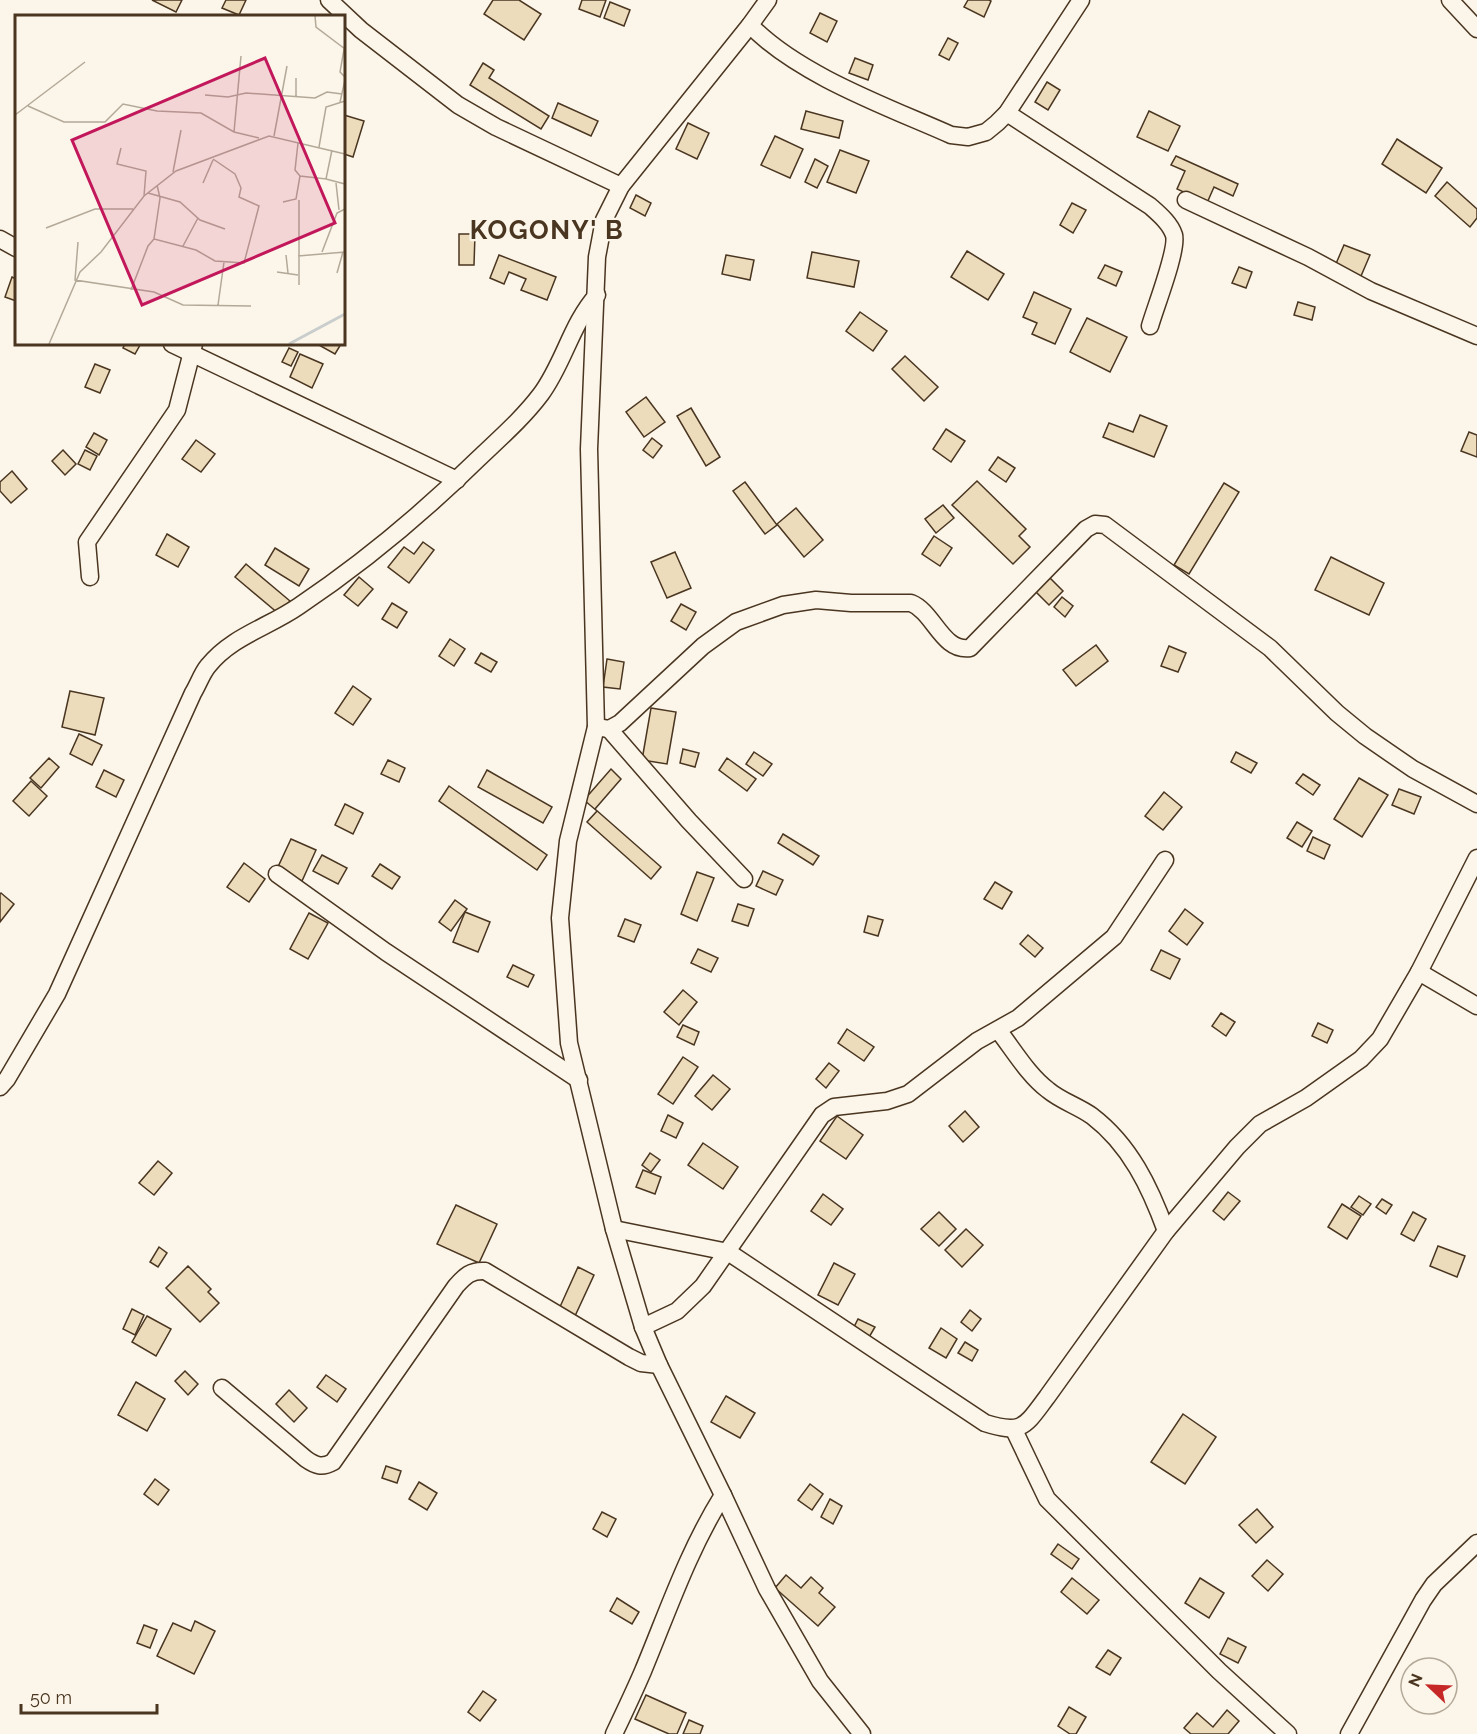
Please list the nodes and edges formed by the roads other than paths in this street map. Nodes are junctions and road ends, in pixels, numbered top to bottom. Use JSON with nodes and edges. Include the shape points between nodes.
{"nodes":[{"id":1,"x":329,"y":0,"type":"edge"},
{"id":2,"x":768,"y":0,"type":"edge"},
{"id":3,"x":1081,"y":0,"type":"edge"},
{"id":4,"x":1450,"y":0,"type":"edge"},
{"id":5,"x":346,"y":10,"type":"edge"},
{"id":6,"x":750,"y":25,"type":"junction"},
{"id":7,"x":1477,"y":28,"type":"edge"},
{"id":8,"x":1007,"y":113,"type":"junction"},
{"id":9,"x":621,"y":186,"type":"junction"},
{"id":10,"x":1186,"y":200,"type":"dead end"},
{"id":11,"x":0,"y":239,"type":"edge"},
{"id":12,"x":15,"y":247,"type":"edge"},
{"id":13,"x":597,"y":295,"type":"junction"},
{"id":14,"x":1150,"y":326,"type":"dead end"},
{"id":15,"x":1477,"y":336,"type":"edge"},
{"id":16,"x":178,"y":345,"type":"edge"},
{"id":17,"x":194,"y":348,"type":"edge"},
{"id":18,"x":457,"y":480,"type":"junction"},
{"id":19,"x":90,"y":577,"type":"dead end"},
{"id":20,"x":602,"y":728,"type":"junction"},
{"id":21,"x":1477,"y":804,"type":"edge"},
{"id":22,"x":1477,"y":858,"type":"edge"},
{"id":23,"x":1165,"y":860,"type":"dead end"},
{"id":24,"x":277,"y":874,"type":"dead end"},
{"id":25,"x":744,"y":879,"type":"dead end"},
{"id":26,"x":1419,"y":972,"type":"junction"},
{"id":27,"x":1477,"y":1006,"type":"edge"},
{"id":28,"x":998,"y":1030,"type":"junction"},
{"id":29,"x":579,"y":1080,"type":"junction"},
{"id":30,"x":0,"y":1087,"type":"edge"},
{"id":31,"x":614,"y":1229,"type":"junction"},
{"id":32,"x":1166,"y":1231,"type":"junction"},
{"id":33,"x":728,"y":1252,"type":"junction"},
{"id":34,"x":643,"y":1327,"type":"junction"},
{"id":35,"x":658,"y":1365,"type":"junction"},
{"id":36,"x":222,"y":1388,"type":"dead end"},
{"id":37,"x":1018,"y":1428,"type":"junction"},
{"id":38,"x":723,"y":1495,"type":"junction"},
{"id":39,"x":1477,"y":1544,"type":"edge"},
{"id":40,"x":614,"y":1734,"type":"edge"},
{"id":41,"x":862,"y":1734,"type":"edge"},
{"id":42,"x":1288,"y":1734,"type":"edge"},
{"id":43,"x":1350,"y":1734,"type":"edge"}],
"edges":[{"from":1,"to":5,"type":"street"},
{"from":2,"to":6,"type":"street"},
{"from":3,"to":8,"type":"street"},
{"from":4,"to":7,"type":"street"},
{"from":5,"to":9,"type":"street","via":[[361,30],[458,105],[496,128]]},
{"from":6,"to":8,"type":"street","via":[[782,52],[844,87],[951,135],[968,137],[986,132]]},
{"from":6,"to":9,"type":"street"},
{"from":8,"to":14,"type":"street","via":[[1150,206],[1167,222],[1174,236],[1173,252]]},
{"from":9,"to":13,"type":"street","via":[[604,220],[597,257]]},
{"from":10,"to":15,"type":"street","via":[[1371,291]]},
{"from":11,"to":12,"type":"street"},
{"from":13,"to":18,"type":"street","via":[[584,309],[543,392]]},
{"from":13,"to":20,"type":"street","via":[[589,449]]},
{"from":16,"to":17,"type":"street"},
{"from":17,"to":18,"type":"street"},
{"from":17,"to":19,"type":"street","via":[[177,410],[87,542]]},
{"from":18,"to":30,"type":"street","via":[[379,547],[298,607],[226,648],[207,666],[57,994]]},
{"from":20,"to":21,"type":"street","via":[[636,710],[703,646],[736,622],[783,604],[816,600],[911,603],[953,645],[970,648],[1095,524],[1105,525],[1269,648],[1365,736],[1413,769]]},
{"from":20,"to":25,"type":"street"},
{"from":20,"to":29,"type":"street","via":[[568,841],[560,918],[569,1044]]},
{"from":22,"to":26,"type":"street"},
{"from":23,"to":28,"type":"street","via":[[1114,937],[1018,1018]]},
{"from":24,"to":29,"type":"street","via":[[386,952]]},
{"from":26,"to":27,"type":"street"},
{"from":26,"to":32,"type":"street","via":[[1380,1039],[1361,1059],[1306,1098],[1260,1124]]},
{"from":28,"to":32,"type":"street","via":[[1046,1089],[1090,1114],[1127,1152],[1147,1183]]},
{"from":28,"to":33,"type":"street","via":[[908,1094],[887,1101],[834,1107],[822,1115]]},
{"from":29,"to":31,"type":"street"},
{"from":31,"to":33,"type":"street"},
{"from":31,"to":34,"type":"street"},
{"from":32,"to":37,"type":"street","via":[[1030,1420]]},
{"from":33,"to":34,"type":"street","via":[[703,1286],[677,1311]]},
{"from":33,"to":37,"type":"street","via":[[986,1423],[1006,1430]]},
{"from":34,"to":35,"type":"street"},
{"from":35,"to":36,"type":"street","via":[[628,1357],[485,1271],[475,1270],[456,1286],[333,1462],[325,1466],[316,1466],[306,1459]]},
{"from":35,"to":38,"type":"street"},
{"from":37,"to":42,"type":"street","via":[[1015,1432],[1047,1498],[1219,1671]]},
{"from":38,"to":40,"type":"street","via":[[681,1574]]},
{"from":38,"to":41,"type":"street","via":[[796,1640],[820,1681]]},
{"from":39,"to":43,"type":"street","via":[[1434,1584],[1423,1600]]}]}
